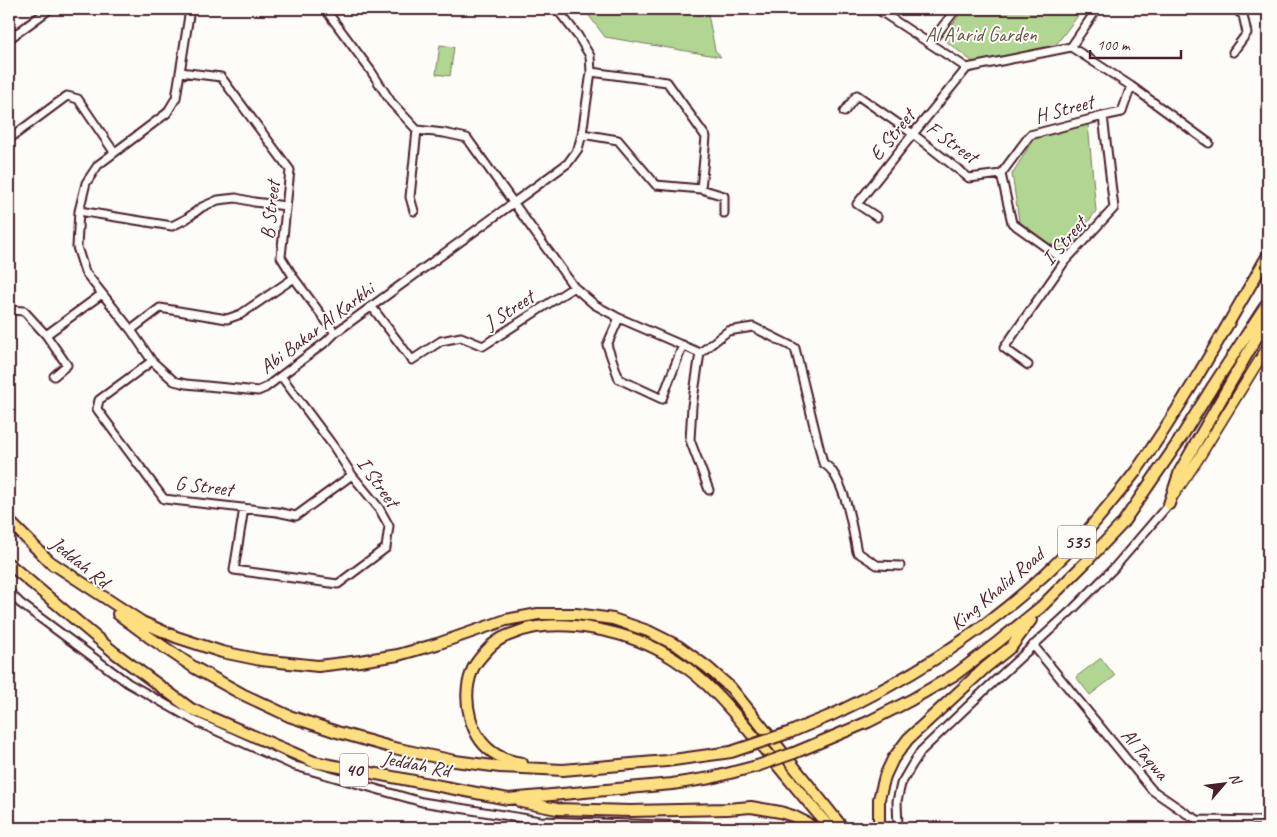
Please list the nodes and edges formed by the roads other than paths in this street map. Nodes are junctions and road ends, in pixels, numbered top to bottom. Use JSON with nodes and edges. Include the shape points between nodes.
{"nodes":[{"id":1,"x":50,"y":9,"type":"edge"},
{"id":2,"x":190,"y":9,"type":"edge"},
{"id":3,"x":325,"y":9,"type":"edge"},
{"id":4,"x":557,"y":9,"type":"edge"},
{"id":5,"x":878,"y":9,"type":"edge"},
{"id":6,"x":956,"y":9,"type":"edge"},
{"id":7,"x":1097,"y":9,"type":"edge"},
{"id":8,"x":1235,"y":9,"type":"edge"},
{"id":9,"x":9,"y":38,"type":"edge"},
{"id":10,"x":930,"y":43,"type":"junction"},
{"id":11,"x":1071,"y":47,"type":"junction"},
{"id":12,"x":1233,"y":52,"type":"dead end"},
{"id":13,"x":967,"y":68,"type":"junction"},
{"id":14,"x":180,"y":72,"type":"junction"},
{"id":15,"x":591,"y":72,"type":"junction"},
{"id":16,"x":1131,"y":86,"type":"junction"},
{"id":17,"x":844,"y":112,"type":"dead end"},
{"id":18,"x":1103,"y":116,"type":"junction"},
{"id":19,"x":417,"y":130,"type":"junction"},
{"id":20,"x":582,"y":134,"type":"junction"},
{"id":21,"x":913,"y":134,"type":"junction"},
{"id":22,"x":9,"y":139,"type":"edge"},
{"id":23,"x":1209,"y":143,"type":"dead end"},
{"id":24,"x":114,"y":152,"type":"junction"},
{"id":25,"x":1000,"y":174,"type":"junction"},
{"id":26,"x":700,"y":189,"type":"junction"},
{"id":27,"x":514,"y":203,"type":"junction"},
{"id":28,"x":286,"y":206,"type":"junction"},
{"id":29,"x":79,"y":211,"type":"junction"},
{"id":30,"x":414,"y":211,"type":"dead end"},
{"id":31,"x":724,"y":213,"type":"dead end"},
{"id":32,"x":877,"y":217,"type":"dead end"},
{"id":33,"x":1268,"y":254,"type":"edge"},
{"id":34,"x":1064,"y":261,"type":"junction"},
{"id":35,"x":294,"y":278,"type":"junction"},
{"id":36,"x":574,"y":287,"type":"junction"},
{"id":37,"x":102,"y":294,"type":"junction"},
{"id":38,"x":1268,"y":302,"type":"edge"},
{"id":39,"x":372,"y":307,"type":"junction"},
{"id":40,"x":9,"y":310,"type":"edge"},
{"id":41,"x":1268,"y":312,"type":"edge"},
{"id":42,"x":619,"y":318,"type":"junction"},
{"id":43,"x":131,"y":330,"type":"junction"},
{"id":44,"x":335,"y":333,"type":"junction"},
{"id":45,"x":46,"y":335,"type":"junction"},
{"id":46,"x":683,"y":345,"type":"junction"},
{"id":47,"x":1268,"y":346,"type":"edge"},
{"id":48,"x":700,"y":353,"type":"junction"},
{"id":49,"x":152,"y":361,"type":"junction"},
{"id":50,"x":1028,"y":365,"type":"dead end"},
{"id":51,"x":54,"y":376,"type":"dead end"},
{"id":52,"x":281,"y":376,"type":"junction"},
{"id":53,"x":352,"y":475,"type":"junction"},
{"id":54,"x":709,"y":490,"type":"dead end"},
{"id":55,"x":1169,"y":504,"type":"junction"},
{"id":56,"x":244,"y":508,"type":"junction"},
{"id":57,"x":9,"y":521,"type":"edge"},
{"id":58,"x":49,"y":561,"type":"junction"},
{"id":59,"x":9,"y":564,"type":"edge"},
{"id":60,"x":900,"y":566,"type":"dead end"},
{"id":61,"x":9,"y":592,"type":"edge"},
{"id":62,"x":1041,"y":607,"type":"junction"},
{"id":63,"x":1033,"y":645,"type":"junction"},
{"id":64,"x":791,"y":732,"type":"joint"},
{"id":65,"x":731,"y":752,"type":"joint"},
{"id":66,"x":794,"y":753,"type":"joint"},
{"id":67,"x":757,"y":766,"type":"joint"},
{"id":68,"x":563,"y":770,"type":"junction"},
{"id":69,"x":508,"y":799,"type":"junction"},
{"id":70,"x":1198,"y":820,"type":"junction"},
{"id":71,"x":1268,"y":821,"type":"edge"},
{"id":72,"x":776,"y":828,"type":"edge"},
{"id":73,"x":813,"y":828,"type":"edge"},
{"id":74,"x":830,"y":828,"type":"edge"},
{"id":75,"x":844,"y":828,"type":"edge"},
{"id":76,"x":879,"y":828,"type":"edge"},
{"id":77,"x":898,"y":828,"type":"edge"},
{"id":78,"x":1196,"y":828,"type":"edge"}],
"edges":[{"from":1,"to":9,"type":"street"},
{"from":2,"to":14,"type":"street","name":"Abi Bakar Al Karkhi"},
{"from":3,"to":19,"type":"street","via":[[391,102]]},
{"from":4,"to":15,"type":"street","name":"Abi Bakar Al Karkhi","via":[[590,56]]},
{"from":5,"to":10,"type":"street"},
{"from":6,"to":10,"type":"street"},
{"from":7,"to":11,"type":"street"},
{"from":8,"to":12,"type":"street","via":[[1243,15],[1247,33]]},
{"from":10,"to":13,"type":"street"},
{"from":11,"to":13,"type":"street"},
{"from":11,"to":16,"type":"street"},
{"from":13,"to":21,"type":"street","name":"E Street"},
{"from":14,"to":24,"type":"street","name":"Abi Bakar Al Karkhi","via":[[176,98],[167,113]]},
{"from":14,"to":28,"type":"street","name":"B Street","via":[[221,77],[290,170]]},
{"from":15,"to":20,"type":"street","name":"Abi Bakar Al Karkhi"},
{"from":15,"to":26,"type":"street","via":[[667,82],[706,137]]},
{"from":16,"to":18,"type":"street","name":"H Street","via":[[1122,112]]},
{"from":16,"to":23,"type":"street"},
{"from":17,"to":21,"type":"street","name":"F Street","via":[[857,95]]},
{"from":18,"to":25,"type":"street","name":"H Street","via":[[1030,134]]},
{"from":18,"to":34,"type":"street","name":"I Street","via":[[1114,208]]},
{"from":19,"to":27,"type":"street","via":[[467,138]]},
{"from":19,"to":30,"type":"street","via":[[410,197]]},
{"from":20,"to":26,"type":"street","via":[[618,140],[656,185]]},
{"from":20,"to":27,"type":"street","name":"Abi Bakar Al Karkhi","via":[[578,149],[568,163]]},
{"from":21,"to":25,"type":"street","name":"F Street","via":[[969,178]]},
{"from":21,"to":32,"type":"street","name":"E Street","via":[[857,204]]},
{"from":22,"to":24,"type":"street","via":[[67,96],[78,99]]},
{"from":24,"to":29,"type":"street","name":"Abi Bakar Al Karkhi","via":[[98,164],[86,182]]},
{"from":25,"to":34,"type":"street","via":[[1012,222]]},
{"from":26,"to":31,"type":"street","via":[[724,196]]},
{"from":27,"to":36,"type":"street"},
{"from":27,"to":39,"type":"street","name":"Abi Bakar Al Karkhi"},
{"from":28,"to":29,"type":"street","via":[[236,198],[218,200],[172,226]]},
{"from":28,"to":35,"type":"street","name":"B Street","via":[[281,257]]},
{"from":29,"to":37,"type":"street","name":"Abi Bakar Al Karkhi","via":[[77,247],[85,272]]},
{"from":33,"to":64,"type":"highway","name":"King Khalid Road","number":"535","via":[[1177,410],[1135,472],[1081,538],[1026,592],[958,645],[901,680],[835,714]]},
{"from":34,"to":50,"type":"street","name":"I Street","via":[[1004,348]]},
{"from":35,"to":43,"type":"street","via":[[242,314],[227,320],[160,308]]},
{"from":35,"to":44,"type":"street","name":"B Street"},
{"from":36,"to":39,"type":"street","name":"J Street","via":[[483,346],[461,337],[441,341],[412,360]]},
{"from":36,"to":42,"type":"street","via":[[595,305]]},
{"from":37,"to":43,"type":"street","name":"Abi Bakar Al Karkhi"},
{"from":37,"to":45,"type":"street"},
{"from":38,"to":62,"type":"highway","name":"King Khalid Road","number":"535","via":[[1122,524]]},
{"from":39,"to":44,"type":"street","name":"Abi Bakar Al Karkhi"},
{"from":40,"to":45,"type":"street","via":[[24,311]]},
{"from":41,"to":55,"type":"highway","via":[[1180,470]]},
{"from":42,"to":46,"type":"street"},
{"from":42,"to":46,"type":"street","via":[[607,346],[619,379],[662,400]]},
{"from":43,"to":49,"type":"street","name":"Abi Bakar Al Karkhi"},
{"from":44,"to":52,"type":"street","name":"Abi Bakar Al Karkhi"},
{"from":45,"to":51,"type":"street","via":[[67,365]]},
{"from":46,"to":48,"type":"street"},
{"from":47,"to":55,"type":"main road"},
{"from":48,"to":54,"type":"street","via":[[690,440]]},
{"from":48,"to":60,"type":"street","via":[[728,331],[753,327],[795,348],[824,463],[832,470],[840,487],[857,552],[877,565]]},
{"from":49,"to":52,"type":"street","name":"Abi Bakar Al Karkhi","via":[[174,381],[186,384],[258,391]]},
{"from":49,"to":56,"type":"street","name":"G Street","via":[[99,400],[97,409],[164,499]]},
{"from":52,"to":53,"type":"street","name":"I Street"},
{"from":53,"to":56,"type":"street","name":"G Street","via":[[296,516]]},
{"from":53,"to":56,"type":"street","name":"I Street","via":[[389,526],[386,548],[338,584],[234,570]]},
{"from":55,"to":63,"type":"street","via":[[1114,568]]},
{"from":57,"to":58,"type":"highway","name":"Jeddah Rd","number":"40"},
{"from":58,"to":68,"type":"highway","name":"Jeddah Rd","number":"40","via":[[195,668],[289,716],[394,748],[455,761]]},
{"from":58,"to":75,"type":"highway","via":[[142,622],[176,637],[260,660],[318,666],[398,655],[506,620],[538,614],[576,614],[613,619],[678,646],[731,688]]},
{"from":59,"to":69,"type":"highway","name":"Jeddah Rd","number":"40","via":[[115,653],[191,709],[314,762]]},
{"from":61,"to":72,"type":"street","via":[[128,683],[197,722],[295,766],[422,802],[540,822]]},
{"from":62,"to":66,"type":"highway","name":"King Khalid Road","number":"535","via":[[956,674],[868,722]]},
{"from":62,"to":76,"type":"highway","via":[[1011,647],[908,739],[893,759],[879,799]]},
{"from":63,"to":70,"type":"street","name":"Al Taqwa","via":[[1152,790]]},
{"from":63,"to":77,"type":"street","via":[[921,751],[901,784],[897,801]]},
{"from":64,"to":65,"type":"highway","name":"King Khalid Road","number":"40","bridge":true},
{"from":65,"to":68,"type":"highway","name":"Jeddah Rd","number":"40"},
{"from":66,"to":67,"type":"highway","name":"King Khalid Road","number":"40","bridge":true},
{"from":67,"to":69,"type":"highway","name":"Jeddah Rd","number":"40","via":[[672,784]]},
{"from":68,"to":74,"type":"highway","via":[[512,762],[496,754],[472,724],[467,706],[472,670],[482,655],[494,643],[528,628],[576,626],[601,630],[652,646],[674,658],[719,696]]},
{"from":69,"to":73,"type":"highway","via":[[557,809],[630,811],[751,807],[793,816]]},
{"from":70,"to":71,"type":"street"},
{"from":70,"to":78,"type":"street"}]}
